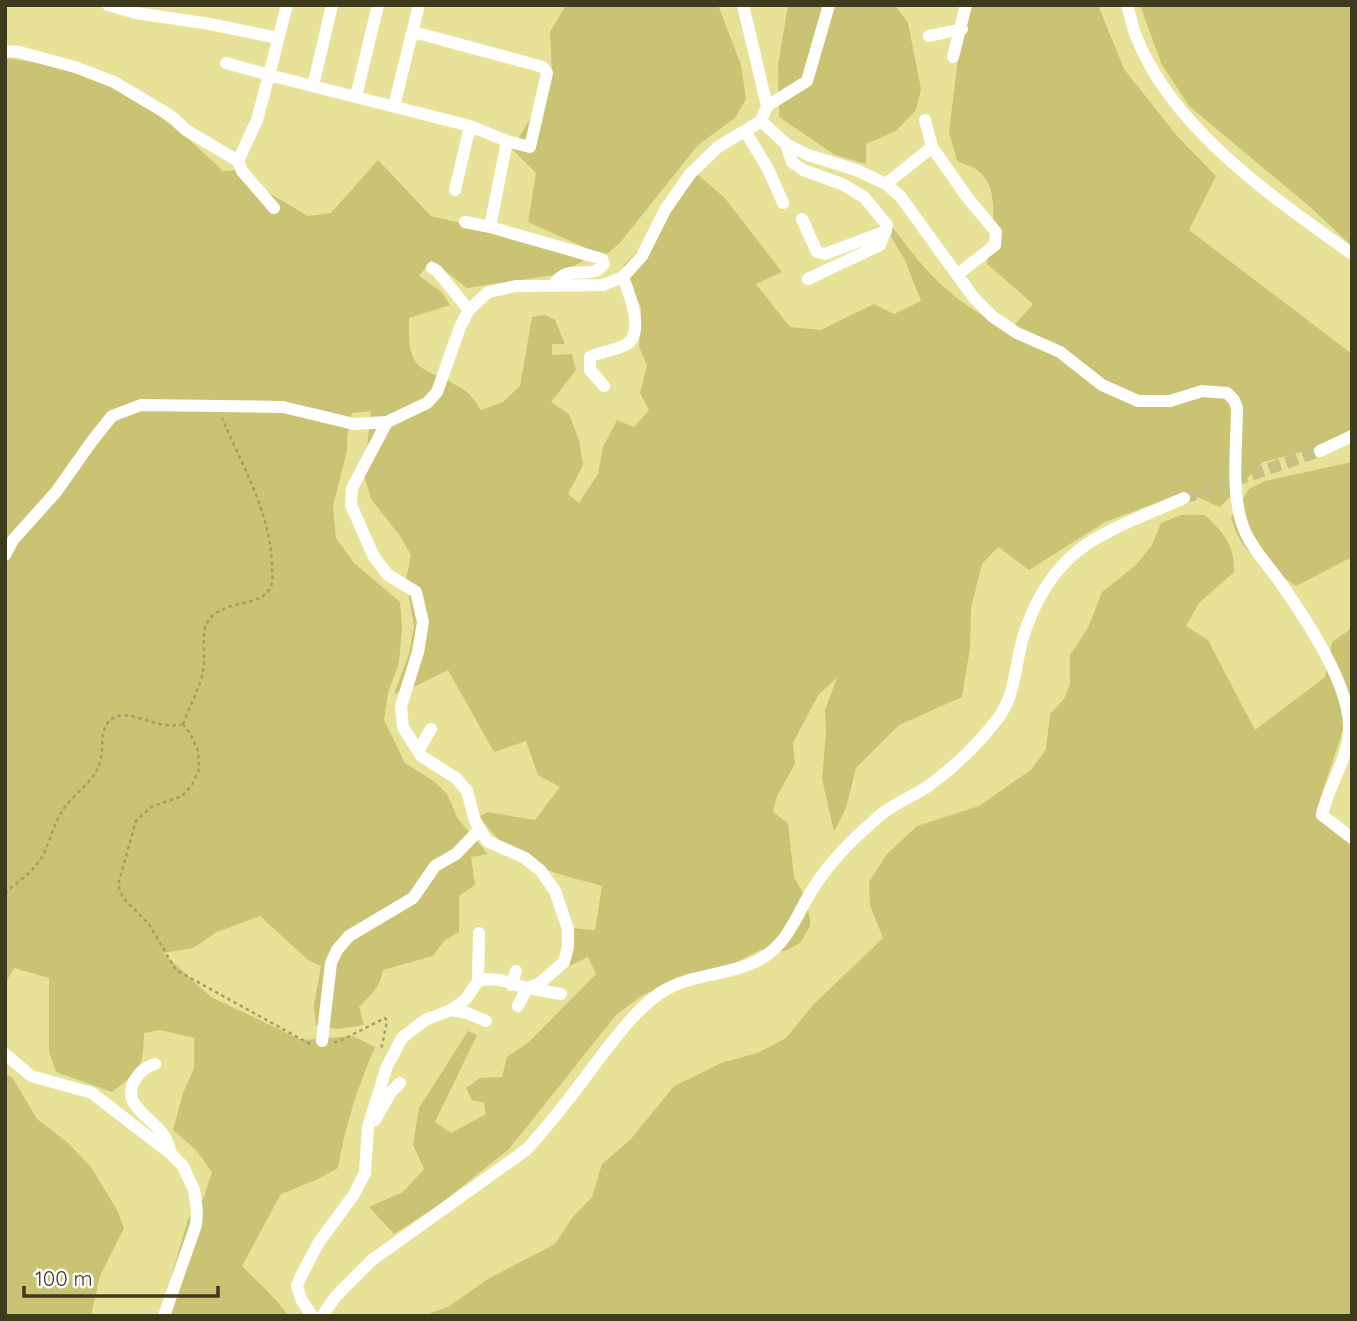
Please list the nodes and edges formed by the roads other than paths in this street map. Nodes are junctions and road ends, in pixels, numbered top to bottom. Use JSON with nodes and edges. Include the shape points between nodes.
{"nodes":[{"id":1,"x":108,"y":5,"type":"edge"},
{"id":2,"x":286,"y":5,"type":"edge"},
{"id":3,"x":332,"y":5,"type":"edge"},
{"id":4,"x":378,"y":5,"type":"edge"},
{"id":5,"x":418,"y":5,"type":"edge"},
{"id":6,"x":744,"y":5,"type":"edge"},
{"id":7,"x":829,"y":5,"type":"edge"},
{"id":8,"x":966,"y":5,"type":"edge"},
{"id":9,"x":1127,"y":5,"type":"edge"},
{"id":10,"x":962,"y":29,"type":"junction"},
{"id":11,"x":411,"y":35,"type":"junction"},
{"id":12,"x":929,"y":36,"type":"dead end"},
{"id":13,"x":278,"y":38,"type":"junction"},
{"id":14,"x":5,"y":51,"type":"edge"},
{"id":15,"x":953,"y":57,"type":"dead end"},
{"id":16,"x":226,"y":63,"type":"dead end"},
{"id":17,"x":268,"y":75,"type":"junction"},
{"id":18,"x":313,"y":86,"type":"junction"},
{"id":19,"x":356,"y":96,"type":"junction"},
{"id":20,"x":394,"y":106,"type":"junction"},
{"id":21,"x":767,"y":106,"type":"junction"},
{"id":22,"x":925,"y":120,"type":"dead end"},
{"id":23,"x":761,"y":121,"type":"junction"},
{"id":24,"x":470,"y":125,"type":"junction"},
{"id":25,"x":745,"y":131,"type":"junction"},
{"id":26,"x":507,"y":141,"type":"junction"},
{"id":27,"x":786,"y":145,"type":"junction"},
{"id":28,"x":932,"y":148,"type":"junction"},
{"id":29,"x":238,"y":162,"type":"junction"},
{"id":30,"x":886,"y":184,"type":"junction"},
{"id":31,"x":455,"y":190,"type":"dead end"},
{"id":32,"x":783,"y":203,"type":"dead end"},
{"id":33,"x":274,"y":208,"type":"dead end"},
{"id":34,"x":803,"y":219,"type":"dead end"},
{"id":35,"x":465,"y":222,"type":"dead end"},
{"id":36,"x":490,"y":227,"type":"junction"},
{"id":37,"x":886,"y":231,"type":"junction"},
{"id":38,"x":1352,"y":254,"type":"edge"},
{"id":39,"x":432,"y":268,"type":"dead end"},
{"id":40,"x":957,"y":275,"type":"junction"},
{"id":41,"x":623,"y":277,"type":"junction"},
{"id":42,"x":808,"y":279,"type":"dead end"},
{"id":43,"x":553,"y":286,"type":"junction"},
{"id":44,"x":469,"y":310,"type":"junction"},
{"id":45,"x":604,"y":386,"type":"dead end"},
{"id":46,"x":387,"y":422,"type":"junction"},
{"id":47,"x":1352,"y":436,"type":"edge"},
{"id":48,"x":1320,"y":451,"type":"tunnel mouth"},
{"id":49,"x":1184,"y":498,"type":"tunnel mouth"},
{"id":50,"x":5,"y":555,"type":"edge"},
{"id":51,"x":431,"y":729,"type":"dead end"},
{"id":52,"x":418,"y":751,"type":"junction"},
{"id":53,"x":479,"y":830,"type":"junction"},
{"id":54,"x":1352,"y":838,"type":"edge"},
{"id":55,"x":479,"y":933,"type":"dead end"},
{"id":56,"x":516,"y":971,"type":"dead end"},
{"id":57,"x":478,"y":981,"type":"junction"},
{"id":58,"x":511,"y":985,"type":"junction"},
{"id":59,"x":527,"y":988,"type":"junction"},
{"id":60,"x":561,"y":994,"type":"dead end"},
{"id":61,"x":518,"y":1006,"type":"dead end"},
{"id":62,"x":451,"y":1010,"type":"junction"},
{"id":63,"x":486,"y":1021,"type":"dead end"},
{"id":64,"x":322,"y":1041,"type":"road end"},
{"id":65,"x":5,"y":1054,"type":"edge"},
{"id":66,"x":155,"y":1064,"type":"dead end"},
{"id":67,"x":400,"y":1083,"type":"dead end"},
{"id":68,"x":368,"y":1127,"type":"junction"},
{"id":69,"x":170,"y":1154,"type":"junction"},
{"id":70,"x":163,"y":1316,"type":"edge"},
{"id":71,"x":312,"y":1316,"type":"edge"},
{"id":72,"x":322,"y":1316,"type":"edge"}],
"edges":[{"from":1,"to":13,"type":"street"},
{"from":2,"to":13,"type":"street"},
{"from":3,"to":18,"type":"street"},
{"from":4,"to":19,"type":"street"},
{"from":5,"to":11,"type":"street"},
{"from":6,"to":21,"type":"street"},
{"from":7,"to":21,"type":"street","via":[[807,81]]},
{"from":8,"to":10,"type":"street"},
{"from":9,"to":38,"type":"street","via":[[1136,36],[1157,77],[1200,132]]},
{"from":10,"to":12,"type":"street"},
{"from":10,"to":15,"type":"street"},
{"from":11,"to":20,"type":"street"},
{"from":11,"to":26,"type":"street","via":[[421,34],[547,72],[530,147]]},
{"from":13,"to":17,"type":"street"},
{"from":14,"to":29,"type":"street","via":[[75,67],[114,82]]},
{"from":16,"to":17,"type":"street"},
{"from":17,"to":18,"type":"street"},
{"from":17,"to":29,"type":"street","via":[[257,120]]},
{"from":18,"to":19,"type":"street"},
{"from":19,"to":20,"type":"street"},
{"from":20,"to":24,"type":"street"},
{"from":21,"to":23,"type":"street"},
{"from":22,"to":28,"type":"street"},
{"from":23,"to":25,"type":"street"},
{"from":23,"to":27,"type":"street"},
{"from":24,"to":26,"type":"street"},
{"from":24,"to":31,"type":"street"},
{"from":25,"to":32,"type":"street"},
{"from":25,"to":41,"type":"street","via":[[718,147],[690,174],[642,256]]},
{"from":26,"to":36,"type":"street"},
{"from":27,"to":30,"type":"street"},
{"from":27,"to":37,"type":"street","via":[[792,162],[803,170],[864,197],[887,226]]},
{"from":28,"to":30,"type":"street"},
{"from":28,"to":40,"type":"street","via":[[996,232],[995,245]]},
{"from":29,"to":33,"type":"street"},
{"from":30,"to":40,"type":"street","via":[[900,196]]},
{"from":34,"to":37,"type":"street","via":[[817,252],[825,254]]},
{"from":35,"to":36,"type":"street"},
{"from":36,"to":43,"type":"street","via":[[602,259],[604,264],[595,272],[564,274]]},
{"from":37,"to":42,"type":"street","via":[[880,245]]},
{"from":39,"to":44,"type":"street"},
{"from":40,"to":54,"type":"street","via":[[993,317],[1060,352],[1102,385],[1138,401],[1170,401],[1202,391],[1227,393],[1234,400],[1237,505],[1244,529],[1316,639],[1347,706],[1346,750],[1322,815]]},
{"from":41,"to":43,"type":"street","via":[[603,285]]},
{"from":41,"to":45,"type":"street","via":[[633,303],[634,333],[627,344],[590,357],[590,370]]},
{"from":43,"to":44,"type":"street","via":[[488,292]]},
{"from":44,"to":46,"type":"street","via":[[438,392],[427,403]]},
{"from":46,"to":50,"type":"street","via":[[354,424],[283,407],[141,405],[113,416]]},
{"from":46,"to":52,"type":"street","via":[[352,488],[351,505],[374,557],[388,575],[416,592],[424,622],[401,706],[403,727]]},
{"from":47,"to":48,"type":"street"},
{"from":49,"to":72,"type":"street","via":[[1093,538],[1055,572],[1024,633],[1011,694],[1000,715],[931,784],[880,815],[840,853],[780,942],[763,958],[738,970],[662,991],[636,1012],[526,1150],[372,1260]]},
{"from":51,"to":52,"type":"street"},
{"from":52,"to":53,"type":"street","via":[[467,791]]},
{"from":53,"to":59,"type":"street","via":[[487,841],[525,858],[541,872],[564,914],[568,929],[564,962]]},
{"from":53,"to":64,"type":"street","via":[[456,854],[435,866],[413,898],[349,936],[337,950],[331,963]]},
{"from":55,"to":57,"type":"street"},
{"from":56,"to":58,"type":"street"},
{"from":57,"to":58,"type":"street","via":[[500,980]]},
{"from":57,"to":62,"type":"street"},
{"from":58,"to":59,"type":"street"},
{"from":59,"to":60,"type":"street"},
{"from":59,"to":61,"type":"street"},
{"from":62,"to":63,"type":"street"},
{"from":62,"to":68,"type":"street","via":[[425,1020],[402,1038],[387,1066]]},
{"from":65,"to":69,"type":"street","via":[[31,1076],[92,1093]]},
{"from":66,"to":69,"type":"street","via":[[139,1072],[131,1092],[134,1105],[168,1140]]},
{"from":67,"to":68,"type":"street"},
{"from":68,"to":71,"type":"street","via":[[365,1173],[300,1278],[301,1299]]},
{"from":69,"to":70,"type":"street","via":[[183,1166],[197,1211]]}]}
